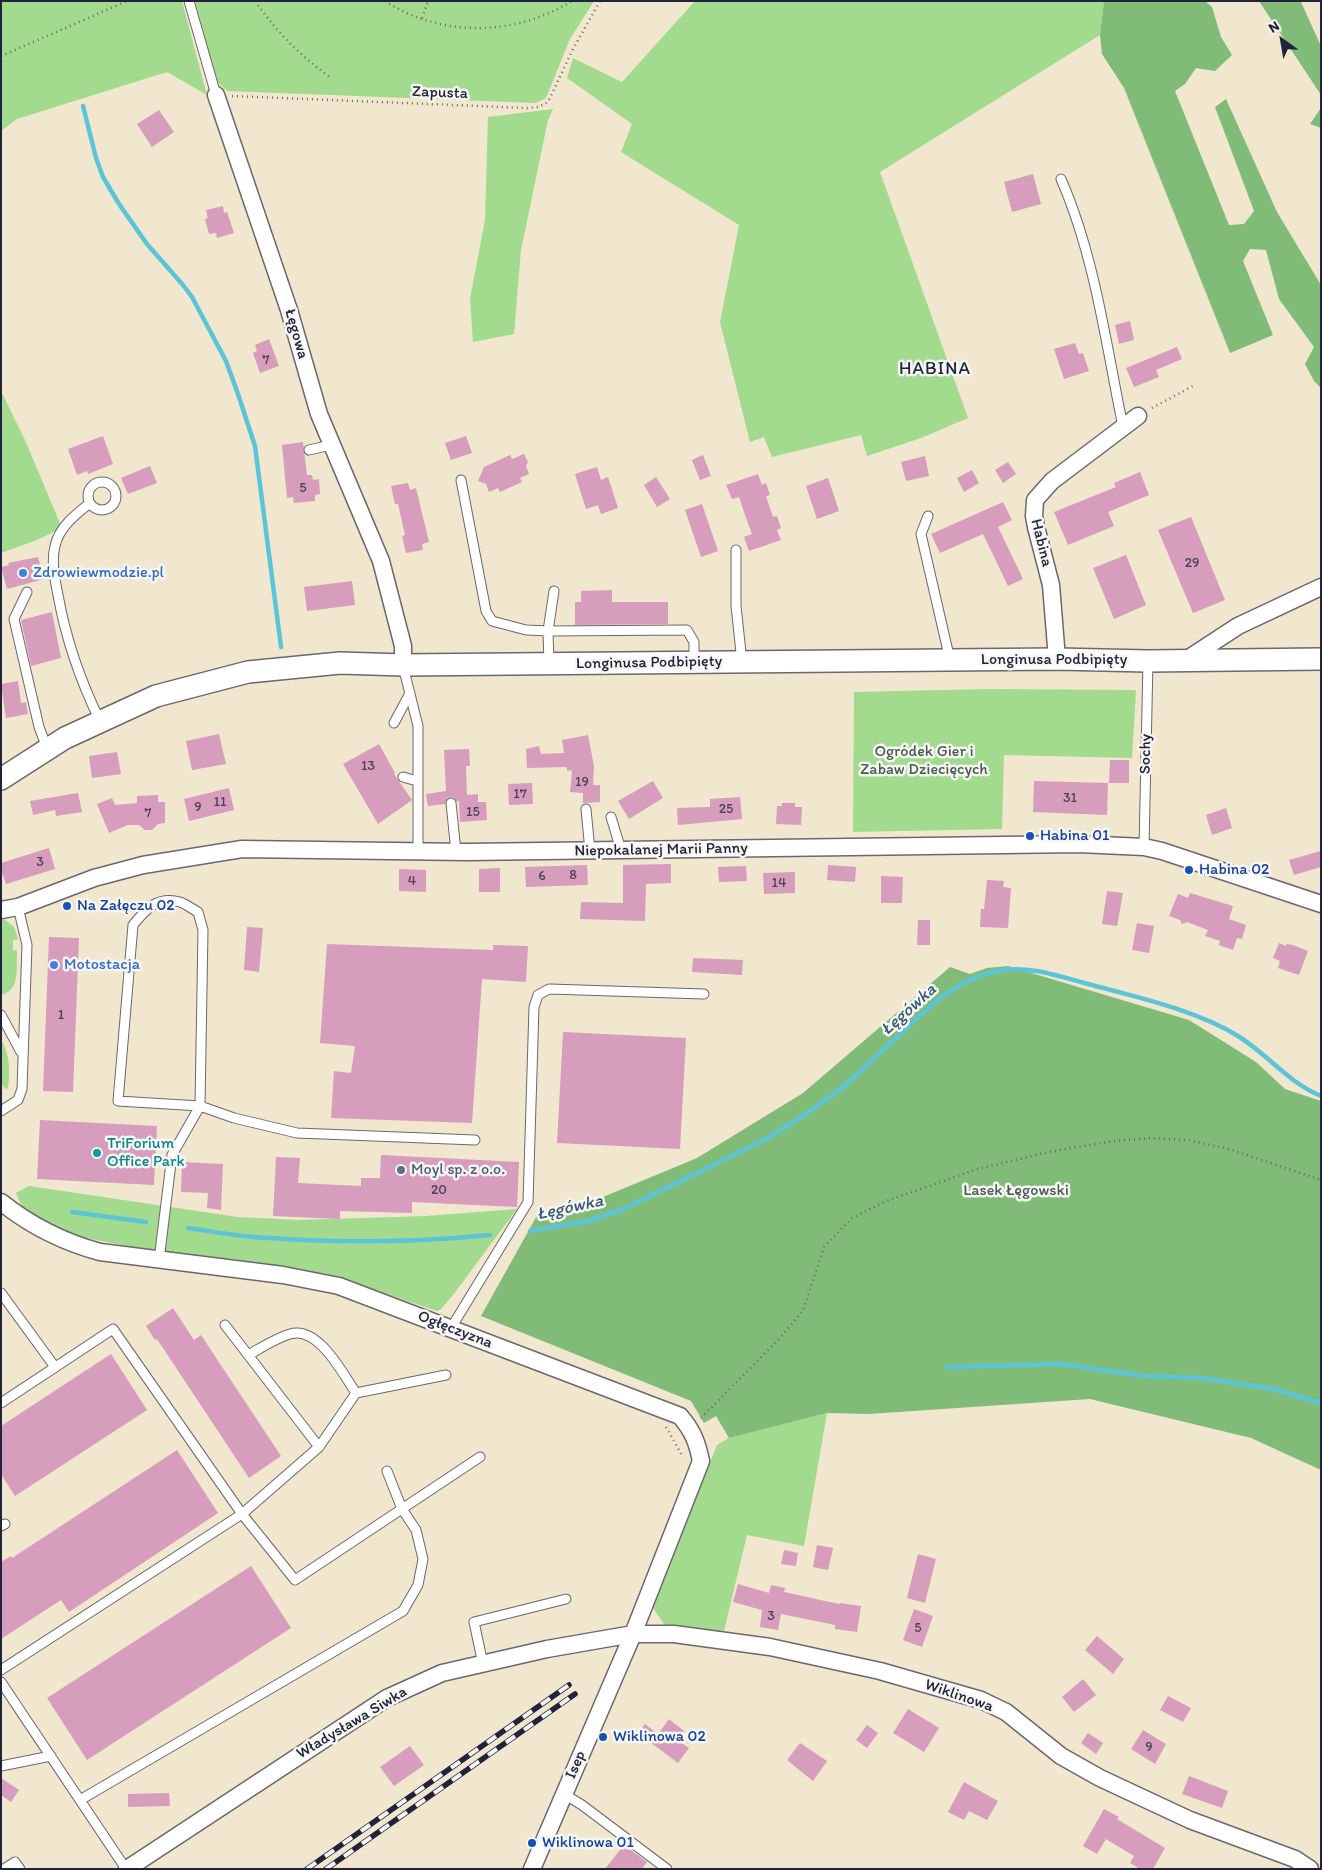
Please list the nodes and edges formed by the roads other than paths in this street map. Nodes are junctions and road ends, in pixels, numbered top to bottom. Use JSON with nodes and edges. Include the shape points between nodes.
{"nodes":[{"id":1,"x":189,"y":1,"type":"edge"},
{"id":2,"x":216,"y":95,"type":"joint"},
{"id":3,"x":1061,"y":179,"type":"dead end"},
{"id":4,"x":1138,"y":416,"type":"road end"},
{"id":5,"x":1123,"y":427,"type":"junction"},
{"id":6,"x":331,"y":445,"type":"junction"},
{"id":7,"x":308,"y":450,"type":"dead end"},
{"id":8,"x":462,"y":480,"type":"dead end"},
{"id":9,"x":90,"y":503,"type":"dead end"},
{"id":10,"x":928,"y":516,"type":"dead end"},
{"id":11,"x":736,"y":550,"type":"dead end"},
{"id":12,"x":1321,"y":587,"type":"edge"},
{"id":13,"x":554,"y":591,"type":"dead end"},
{"id":14,"x":27,"y":592,"type":"dead end"},
{"id":15,"x":548,"y":631,"type":"junction"},
{"id":16,"x":1057,"y":659,"type":"junction"},
{"id":17,"x":1321,"y":659,"type":"edge"},
{"id":18,"x":950,"y":660,"type":"junction"},
{"id":19,"x":1186,"y":660,"type":"junction"},
{"id":20,"x":1148,"y":661,"type":"junction"},
{"id":21,"x":694,"y":662,"type":"junction"},
{"id":22,"x":742,"y":662,"type":"junction"},
{"id":23,"x":549,"y":664,"type":"junction"},
{"id":24,"x":403,"y":665,"type":"junction"},
{"id":25,"x":410,"y":693,"type":"junction"},
{"id":26,"x":100,"y":722,"type":"junction"},
{"id":27,"x":394,"y":723,"type":"dead end"},
{"id":28,"x":48,"y":749,"type":"junction"},
{"id":29,"x":403,"y":777,"type":"dead end"},
{"id":30,"x":1,"y":779,"type":"edge"},
{"id":31,"x":417,"y":780,"type":"junction"},
{"id":32,"x":451,"y":803,"type":"dead end"},
{"id":33,"x":586,"y":809,"type":"dead end"},
{"id":34,"x":611,"y":817,"type":"dead end"},
{"id":35,"x":1144,"y":847,"type":"junction"},
{"id":36,"x":621,"y":850,"type":"junction"},
{"id":37,"x":418,"y":851,"type":"junction"},
{"id":38,"x":590,"y":851,"type":"junction"},
{"id":39,"x":456,"y":852,"type":"junction"},
{"id":40,"x":1321,"y":904,"type":"edge"},
{"id":41,"x":18,"y":907,"type":"junction"},
{"id":42,"x":1,"y":910,"type":"edge"},
{"id":43,"x":704,"y":994,"type":"dead end"},
{"id":44,"x":1,"y":1015,"type":"edge"},
{"id":45,"x":22,"y":1054,"type":"junction"},
{"id":46,"x":200,"y":1106,"type":"junction"},
{"id":47,"x":1,"y":1111,"type":"edge"},
{"id":48,"x":475,"y":1140,"type":"dead end"},
{"id":49,"x":1,"y":1202,"type":"edge"},
{"id":50,"x":159,"y":1260,"type":"junction"},
{"id":51,"x":1,"y":1293,"type":"edge"},
{"id":52,"x":225,"y":1325,"type":"dead end"},
{"id":53,"x":452,"y":1328,"type":"junction"},
{"id":54,"x":248,"y":1355,"type":"junction"},
{"id":55,"x":55,"y":1367,"type":"junction"},
{"id":56,"x":446,"y":1375,"type":"dead end"},
{"id":57,"x":356,"y":1393,"type":"junction"},
{"id":58,"x":1,"y":1403,"type":"edge"},
{"id":59,"x":319,"y":1447,"type":"junction"},
{"id":60,"x":480,"y":1457,"type":"dead end"},
{"id":61,"x":387,"y":1470,"type":"dead end"},
{"id":62,"x":402,"y":1509,"type":"junction"},
{"id":63,"x":242,"y":1514,"type":"junction"},
{"id":64,"x":566,"y":1599,"type":"dead end"},
{"id":65,"x":632,"y":1634,"type":"junction"},
{"id":66,"x":483,"y":1664,"type":"junction"},
{"id":67,"x":1,"y":1670,"type":"edge"},
{"id":68,"x":1,"y":1682,"type":"edge"},
{"id":69,"x":51,"y":1756,"type":"junction"},
{"id":70,"x":1,"y":1766,"type":"edge"},
{"id":71,"x":564,"y":1794,"type":"junction"},
{"id":72,"x":80,"y":1800,"type":"junction"},
{"id":73,"x":132,"y":1867,"type":"edge"},
{"id":74,"x":4,"y":1869,"type":"edge"},
{"id":75,"x":20,"y":1869,"type":"edge"},
{"id":76,"x":532,"y":1869,"type":"edge"},
{"id":77,"x":667,"y":1869,"type":"edge"},
{"id":78,"x":1310,"y":1869,"type":"edge"}],
"edges":[{"from":1,"to":2,"type":"lane","name":"Łęgowa"},
{"from":2,"to":6,"type":"street","name":"Łęgowa"},
{"from":3,"to":5,"type":"lane","via":[[1072,204],[1092,274]]},
{"from":4,"to":5,"type":"street","name":"Habina"},
{"from":5,"to":16,"type":"street","name":"Habina","via":[[1052,481],[1035,500],[1036,528],[1051,585]]},
{"from":6,"to":7,"type":"lane"},
{"from":6,"to":24,"type":"street","name":"Łęgowa","via":[[381,562],[403,646]]},
{"from":8,"to":15,"type":"lane","via":[[488,616],[504,625]]},
{"from":9,"to":26,"type":"lane","via":[[66,523],[55,545],[53,566],[64,630],[73,660]]},
{"from":10,"to":18,"type":"lane","via":[[921,534]]},
{"from":11,"to":22,"type":"lane","via":[[736,606]]},
{"from":12,"to":19,"type":"street","via":[[1238,626]]},
{"from":13,"to":15,"type":"lane"},
{"from":14,"to":28,"type":"lane","via":[[14,619],[39,727]]},
{"from":15,"to":21,"type":"lane","via":[[687,630],[694,642]]},
{"from":15,"to":23,"type":"lane"},
{"from":16,"to":18,"type":"street","name":"Longinusa Podbipięty"},
{"from":16,"to":20,"type":"street","name":"Longinusa Podbipięty"},
{"from":17,"to":19,"type":"street","name":"Longinusa Podbipięty"},
{"from":18,"to":22,"type":"street","name":"Longinusa Podbipięty"},
{"from":19,"to":20,"type":"street","name":"Longinusa Podbipięty"},
{"from":20,"to":35,"type":"lane","name":"Sochy"},
{"from":21,"to":22,"type":"street","name":"Longinusa Podbipięty"},
{"from":21,"to":23,"type":"street","name":"Longinusa Podbipięty"},
{"from":23,"to":24,"type":"street","name":"Longinusa Podbipięty"},
{"from":24,"to":25,"type":"lane"},
{"from":24,"to":26,"type":"street","name":"Longinusa Podbipięty","via":[[340,663],[248,672],[156,696]]},
{"from":25,"to":27,"type":"lane"},
{"from":25,"to":31,"type":"lane","via":[[418,726]]},
{"from":26,"to":28,"type":"street","name":"Longinusa Podbipięty"},
{"from":28,"to":30,"type":"street","name":"Longinusa Podbipięty"},
{"from":29,"to":31,"type":"lane"},
{"from":31,"to":37,"type":"lane"},
{"from":32,"to":39,"type":"lane"},
{"from":33,"to":38,"type":"lane"},
{"from":34,"to":36,"type":"lane"},
{"from":35,"to":36,"type":"street","name":"Niepokalanej Marii Panny","via":[[1079,844]]},
{"from":35,"to":40,"type":"street","name":"Niepokalanej Marii Panny"},
{"from":36,"to":38,"type":"street","name":"Niepokalanej Marii Panny"},
{"from":37,"to":39,"type":"street","name":"Niepokalanej Marii Panny"},
{"from":37,"to":41,"type":"street","name":"Niepokalanej Marii Panny","via":[[242,849],[143,865],[94,878]]},
{"from":38,"to":39,"type":"street","name":"Niepokalanej Marii Panny"},
{"from":41,"to":42,"type":"street","name":"Niepokalanej Marii Panny"},
{"from":41,"to":45,"type":"lane","via":[[27,945]]},
{"from":43,"to":53,"type":"lane","via":[[549,989],[538,995],[534,1007],[528,1202]]},
{"from":44,"to":45,"type":"lane"},
{"from":45,"to":47,"type":"lane","via":[[22,1089],[18,1100]]},
{"from":46,"to":46,"type":"lane","via":[[118,1101],[133,925],[146,909],[160,901],[180,902],[198,912],[203,930]]},
{"from":46,"to":48,"type":"lane","via":[[297,1133]]},
{"from":46,"to":50,"type":"lane","via":[[172,1155]]},
{"from":49,"to":50,"type":"street","name":"Ogłęczyzna","via":[[42,1230],[80,1247]]},
{"from":50,"to":53,"type":"street","name":"Ogłęczyzna","via":[[311,1279]]},
{"from":51,"to":55,"type":"lane"},
{"from":52,"to":54,"type":"lane"},
{"from":53,"to":65,"type":"street","name":"Ogłęczyzna","via":[[680,1416],[691,1429],[701,1461]]},
{"from":54,"to":57,"type":"lane","via":[[290,1334],[307,1334],[321,1344]]},
{"from":54,"to":59,"type":"lane"},
{"from":55,"to":58,"type":"lane"},
{"from":55,"to":63,"type":"lane","via":[[113,1329]]},
{"from":56,"to":57,"type":"lane"},
{"from":57,"to":59,"type":"lane"},
{"from":59,"to":63,"type":"lane"},
{"from":60,"to":62,"type":"lane"},
{"from":61,"to":62,"type":"lane"},
{"from":62,"to":63,"type":"lane","via":[[295,1580]]},
{"from":62,"to":72,"type":"lane","via":[[416,1530],[423,1559],[418,1585],[403,1611]]},
{"from":63,"to":67,"type":"lane"},
{"from":64,"to":66,"type":"lane","via":[[474,1622]]},
{"from":65,"to":66,"type":"street","name":"Władysława Siwka"},
{"from":65,"to":71,"type":"street","name":"Isep"},
{"from":65,"to":78,"type":"street","name":"Wiklinowa","via":[[674,1634],[778,1648],[880,1671],[981,1700],[1006,1712],[1061,1756],[1100,1778],[1190,1820],[1296,1859]]},
{"from":66,"to":73,"type":"street","name":"Władysława Siwka","via":[[442,1673],[387,1698]]},
{"from":68,"to":69,"type":"lane"},
{"from":69,"to":70,"type":"lane"},
{"from":69,"to":72,"type":"lane"},
{"from":71,"to":76,"type":"street","name":"Isep"},
{"from":71,"to":77,"type":"lane"},
{"from":72,"to":73,"type":"lane"},
{"from":74,"to":75,"type":"lane","via":[[15,1862]]}]}
